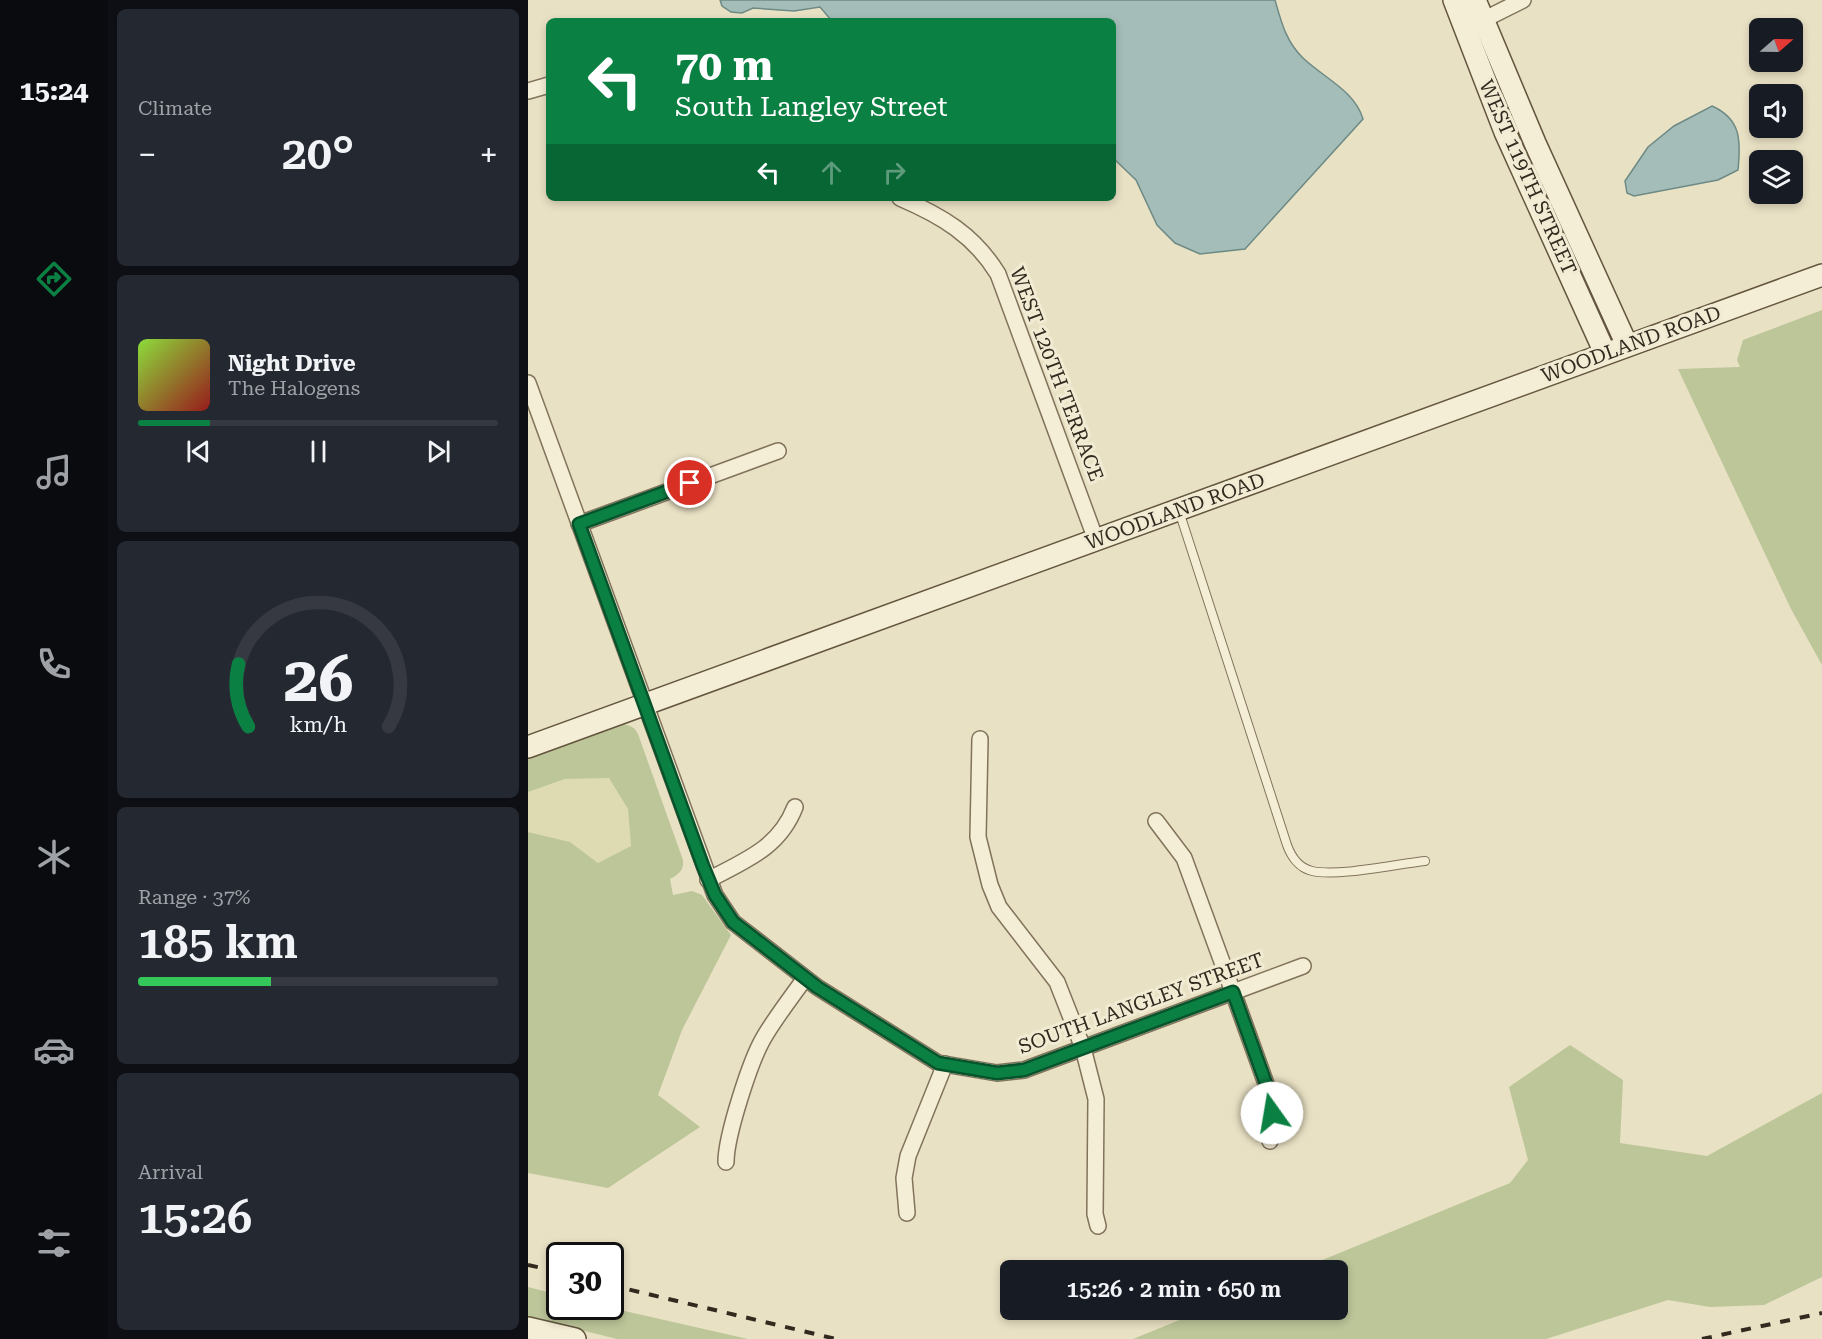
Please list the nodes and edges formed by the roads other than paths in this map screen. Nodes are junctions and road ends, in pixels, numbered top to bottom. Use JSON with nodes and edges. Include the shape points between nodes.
{"nodes":[{"id":1,"x":1454,"y":0,"type":"edge"},
{"id":2,"x":1475,"y":0,"type":"edge"},
{"id":3,"x":1523,"y":0,"type":"edge"},
{"id":4,"x":1483,"y":20,"type":"junction"},
{"id":5,"x":546,"y":86,"type":"edge"},
{"id":6,"x":528,"y":91,"type":"edge"},
{"id":7,"x":906,"y":201,"type":"edge"},
{"id":8,"x":1822,"y":275,"type":"edge"},
{"id":9,"x":1627,"y":345,"type":"junction"},
{"id":10,"x":1605,"y":353,"type":"junction"},
{"id":11,"x":528,"y":384,"type":"edge"},
{"id":12,"x":778,"y":450,"type":"dead end"},
{"id":13,"x":1179,"y":510,"type":"junction"},
{"id":14,"x":579,"y":524,"type":"junction"},
{"id":15,"x":1096,"y":540,"type":"junction"},
{"id":16,"x":646,"y":704,"type":"junction"},
{"id":17,"x":980,"y":739,"type":"dead end"},
{"id":18,"x":528,"y":747,"type":"edge"},
{"id":19,"x":795,"y":807,"type":"dead end"},
{"id":20,"x":1156,"y":821,"type":"dead end"},
{"id":21,"x":1425,"y":861,"type":"dead end"},
{"id":22,"x":708,"y":880,"type":"junction"},
{"id":23,"x":1303,"y":966,"type":"dead end"},
{"id":24,"x":805,"y":978,"type":"junction"},
{"id":25,"x":1233,"y":992,"type":"junction"},
{"id":26,"x":1083,"y":1048,"type":"junction"},
{"id":27,"x":945,"y":1064,"type":"junction"},
{"id":28,"x":1270,"y":1141,"type":"dead end"},
{"id":29,"x":726,"y":1162,"type":"dead end"},
{"id":30,"x":907,"y":1213,"type":"dead end"},
{"id":31,"x":1098,"y":1226,"type":"dead end"},
{"id":32,"x":528,"y":1328,"type":"edge"},
{"id":33,"x":575,"y":1339,"type":"edge"}],
"edges":[{"from":1,"to":10,"type":"main road","name":"WEST 119TH STREET","via":[[1505,132]]},
{"from":2,"to":4,"type":"main road","name":"WEST 119TH STREET"},
{"from":3,"to":4,"type":"street"},
{"from":4,"to":9,"type":"main road","name":"WEST 119TH STREET"},
{"from":5,"to":6,"type":"street"},
{"from":7,"to":15,"type":"street","name":"WEST 120TH TERRACE","via":[[965,234],[986,254],[998,274]]},
{"from":8,"to":9,"type":"main road","name":"WOODLAND ROAD"},
{"from":9,"to":10,"type":"main road","name":"WOODLAND ROAD"},
{"from":10,"to":13,"type":"main road","name":"WOODLAND ROAD"},
{"from":11,"to":14,"type":"street","name":"SOUTH LANGLEY STREET"},
{"from":12,"to":14,"type":"street"},
{"from":13,"to":15,"type":"main road","name":"WOODLAND ROAD"},
{"from":13,"to":21,"type":"lane","via":[[1295,861],[1312,871],[1328,872]]},
{"from":14,"to":16,"type":"street","name":"SOUTH LANGLEY STREET"},
{"from":15,"to":16,"type":"main road","name":"WOODLAND ROAD"},
{"from":16,"to":18,"type":"main road","name":"WOODLAND ROAD"},
{"from":16,"to":22,"type":"street","name":"SOUTH LANGLEY STREET"},
{"from":17,"to":26,"type":"street","via":[[978,837],[990,885],[999,907],[1057,982]]},
{"from":19,"to":22,"type":"street","via":[[787,826],[775,840],[753,857]]},
{"from":20,"to":25,"type":"street","via":[[1184,858]]},
{"from":22,"to":24,"type":"street","name":"SOUTH LANGLEY STREET","via":[[733,922]]},
{"from":23,"to":25,"type":"street","name":"SOUTH LANGLEY STREET"},
{"from":24,"to":27,"type":"street","name":"SOUTH LANGLEY STREET"},
{"from":24,"to":29,"type":"street","via":[[762,1040],[726,1146]]},
{"from":25,"to":26,"type":"street","name":"SOUTH LANGLEY STREET"},
{"from":25,"to":28,"type":"street","via":[[1269,1092]]},
{"from":26,"to":27,"type":"street","name":"SOUTH LANGLEY STREET","via":[[1024,1070],[997,1073]]},
{"from":26,"to":31,"type":"street","via":[[1096,1099]]},
{"from":27,"to":30,"type":"street","via":[[908,1156],[904,1178]]},
{"from":32,"to":33,"type":"main road"}]}
